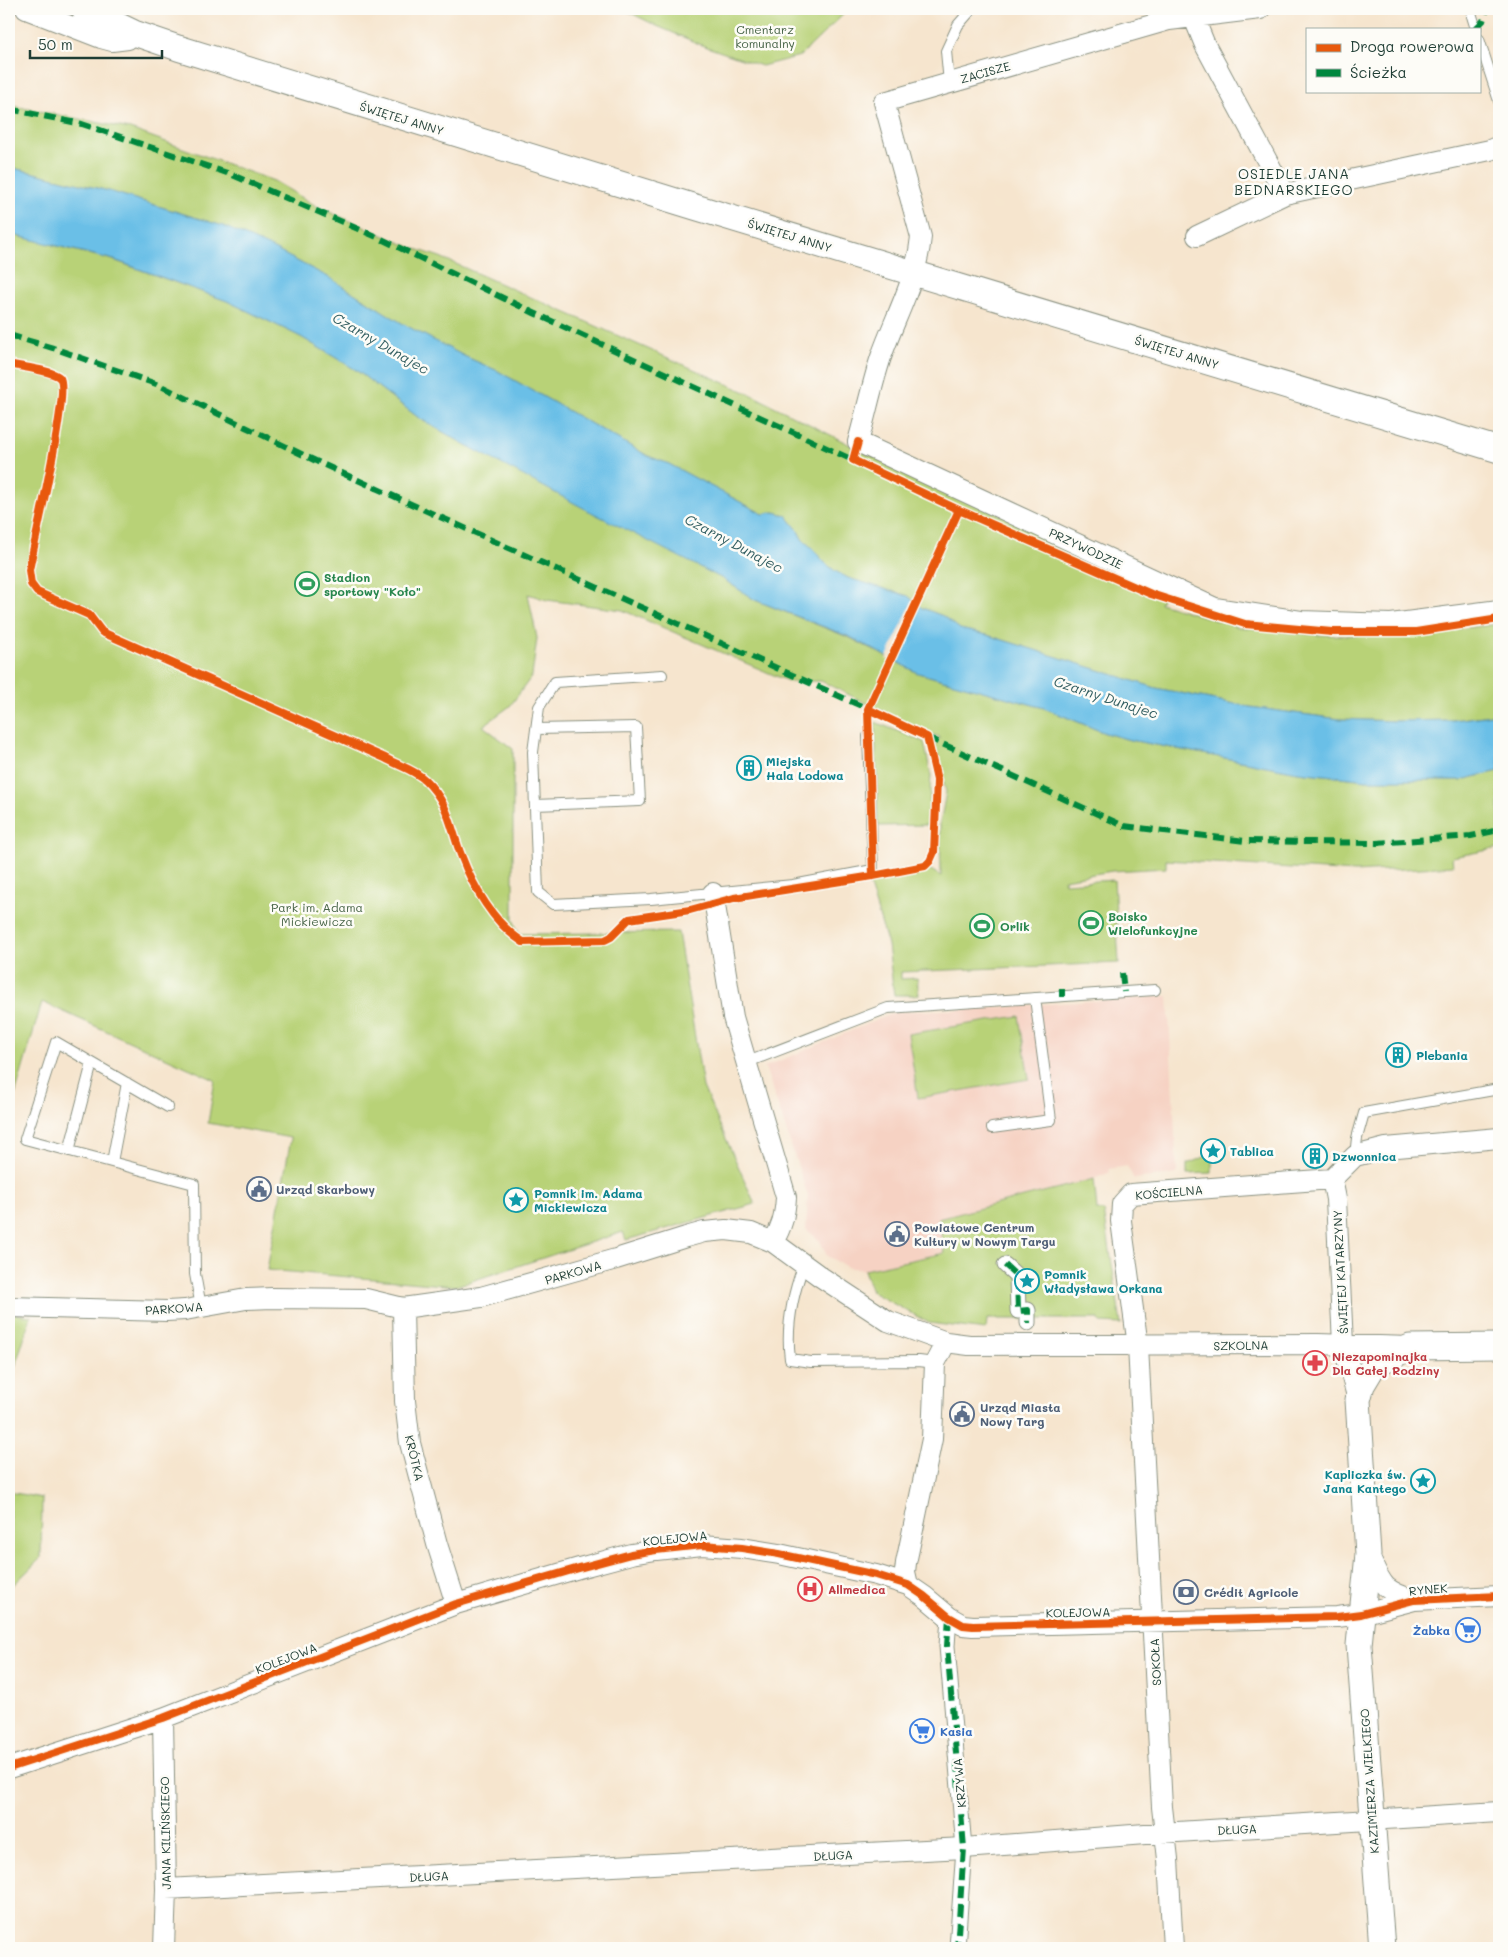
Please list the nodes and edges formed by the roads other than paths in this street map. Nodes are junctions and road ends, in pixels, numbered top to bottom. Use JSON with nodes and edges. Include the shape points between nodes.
{"nodes":[{"id":1,"x":26,"y":9,"type":"edge"},
{"id":2,"x":84,"y":9,"type":"edge"},
{"id":3,"x":972,"y":9,"type":"edge"},
{"id":4,"x":1260,"y":9,"type":"edge"},
{"id":5,"x":1472,"y":16,"type":"dead end"},
{"id":6,"x":1194,"y":18,"type":"junction"},
{"id":7,"x":1476,"y":28,"type":"edge"},
{"id":8,"x":134,"y":33,"type":"junction"},
{"id":9,"x":1480,"y":42,"type":"edge"},
{"id":10,"x":948,"y":83,"type":"junction"},
{"id":11,"x":1499,"y":101,"type":"edge"},
{"id":12,"x":1499,"y":146,"type":"edge"},
{"id":13,"x":1285,"y":194,"type":"junction"},
{"id":14,"x":1197,"y":236,"type":"dead end"},
{"id":15,"x":914,"y":273,"type":"junction"},
{"id":16,"x":1499,"y":450,"type":"edge"},
{"id":17,"x":1499,"y":610,"type":"edge"},
{"id":18,"x":662,"y":675,"type":"dead end"},
{"id":19,"x":536,"y":729,"type":"junction"},
{"id":20,"x":868,"y":736,"type":"dead end"},
{"id":21,"x":535,"y":805,"type":"junction"},
{"id":22,"x":713,"y":893,"type":"junction"},
{"id":23,"x":1155,"y":990,"type":"dead end"},
{"id":24,"x":1035,"y":998,"type":"junction"},
{"id":25,"x":745,"y":1063,"type":"junction"},
{"id":26,"x":92,"y":1064,"type":"junction"},
{"id":27,"x":127,"y":1083,"type":"junction"},
{"id":28,"x":1499,"y":1089,"type":"edge"},
{"id":29,"x":168,"y":1107,"type":"dead end"},
{"id":30,"x":992,"y":1128,"type":"dead end"},
{"id":31,"x":1499,"y":1138,"type":"edge"},
{"id":32,"x":69,"y":1151,"type":"junction"},
{"id":33,"x":1355,"y":1156,"type":"junction"},
{"id":34,"x":112,"y":1162,"type":"junction"},
{"id":35,"x":1332,"y":1179,"type":"junction"},
{"id":36,"x":773,"y":1242,"type":"junction"},
{"id":37,"x":804,"y":1264,"type":"junction"},
{"id":38,"x":1006,"y":1265,"type":"dead end"},
{"id":39,"x":9,"y":1306,"type":"edge"},
{"id":40,"x":201,"y":1307,"type":"junction"},
{"id":41,"x":402,"y":1308,"type":"junction"},
{"id":42,"x":1028,"y":1323,"type":"dead end"},
{"id":43,"x":946,"y":1342,"type":"junction"},
{"id":44,"x":1343,"y":1344,"type":"junction"},
{"id":45,"x":1138,"y":1346,"type":"junction"},
{"id":46,"x":1499,"y":1346,"type":"edge"},
{"id":47,"x":1410,"y":1347,"type":"junction"},
{"id":48,"x":935,"y":1362,"type":"junction"},
{"id":49,"x":1358,"y":1400,"type":"junction"},
{"id":50,"x":1368,"y":1554,"type":"junction"},
{"id":51,"x":908,"y":1585,"type":"junction"},
{"id":52,"x":1499,"y":1596,"type":"edge"},
{"id":53,"x":1414,"y":1600,"type":"junction"},
{"id":54,"x":456,"y":1604,"type":"junction"},
{"id":55,"x":1361,"y":1614,"type":"junction"},
{"id":56,"x":949,"y":1617,"type":"junction"},
{"id":57,"x":1153,"y":1621,"type":"junction"},
{"id":58,"x":163,"y":1718,"type":"junction"},
{"id":59,"x":9,"y":1768,"type":"edge"},
{"id":60,"x":1499,"y":1812,"type":"edge"},
{"id":61,"x":1371,"y":1821,"type":"junction"},
{"id":62,"x":1165,"y":1833,"type":"junction"},
{"id":63,"x":964,"y":1848,"type":"junction"},
{"id":64,"x":166,"y":1889,"type":"junction"},
{"id":65,"x":164,"y":1948,"type":"edge"},
{"id":66,"x":957,"y":1948,"type":"edge"},
{"id":67,"x":1173,"y":1948,"type":"edge"},
{"id":68,"x":1382,"y":1948,"type":"edge"}],
"edges":[{"from":1,"to":8,"type":"street","via":[[112,41],[128,39]]},
{"from":2,"to":8,"type":"street","name":"ŚWIĘTEJ ANNY"},
{"from":3,"to":10,"type":"lane","via":[[958,25],[946,51]]},
{"from":4,"to":6,"type":"street","name":"ZACISZE"},
{"from":5,"to":7,"type":"lane"},
{"from":6,"to":10,"type":"street","name":"ZACISZE","via":[[1169,20]]},
{"from":6,"to":13,"type":"street","via":[[1205,45]]},
{"from":8,"to":15,"type":"street","name":"ŚWIĘTEJ ANNY"},
{"from":9,"to":11,"type":"lane"},
{"from":10,"to":15,"type":"street","name":"ZACISZE","via":[[884,102],[921,237]]},
{"from":12,"to":13,"type":"street"},
{"from":13,"to":14,"type":"street"},
{"from":15,"to":16,"type":"street","name":"ŚWIĘTEJ ANNY"},
{"from":15,"to":17,"type":"street","name":"PRZYWODZIE","via":[[881,358],[858,442],[1215,608],[1301,621],[1391,624]]},
{"from":18,"to":19,"type":"lane","via":[[555,682],[539,707]]},
{"from":19,"to":21,"type":"lane"},
{"from":19,"to":21,"type":"lane","via":[[636,727],[640,801]]},
{"from":20,"to":22,"type":"lane","via":[[873,870],[793,885]]},
{"from":21,"to":22,"type":"lane","via":[[538,892],[553,904],[651,900]]},
{"from":22,"to":25,"type":"street","via":[[729,998]]},
{"from":23,"to":24,"type":"lane"},
{"from":24,"to":25,"type":"lane","via":[[888,1008]]},
{"from":24,"to":30,"type":"lane","via":[[1051,1120]]},
{"from":25,"to":36,"type":"street","via":[[786,1197],[785,1215]]},
{"from":26,"to":27,"type":"lane"},
{"from":26,"to":32,"type":"lane"},
{"from":26,"to":32,"type":"lane","via":[[56,1042],[25,1139]]},
{"from":27,"to":29,"type":"lane"},
{"from":27,"to":34,"type":"lane"},
{"from":28,"to":33,"type":"lane","via":[[1364,1113]]},
{"from":31,"to":33,"type":"street","via":[[1386,1148]]},
{"from":32,"to":34,"type":"lane"},
{"from":33,"to":35,"type":"street"},
{"from":34,"to":40,"type":"lane","via":[[194,1184],[195,1274]]},
{"from":35,"to":44,"type":"street","name":"ŚWIĘTEJ KATARZYNY","via":[[1336,1199]]},
{"from":35,"to":45,"type":"street","name":"KOŚCIELNA","via":[[1131,1194],[1122,1204],[1121,1221]]},
{"from":36,"to":37,"type":"street","name":"PARKOWA"},
{"from":36,"to":41,"type":"street","name":"PARKOWA","via":[[751,1233],[704,1232],[481,1298]]},
{"from":37,"to":43,"type":"street","name":"PARKOWA","via":[[888,1321]]},
{"from":37,"to":48,"type":"lane","via":[[798,1278],[787,1340],[790,1359],[811,1362]]},
{"from":38,"to":42,"type":"street","via":[[1017,1276],[1018,1311],[1028,1310]]},
{"from":39,"to":40,"type":"street","name":"PARKOWA","via":[[167,1311]]},
{"from":40,"to":41,"type":"street","name":"PARKOWA","via":[[246,1299],[313,1297],[366,1299]]},
{"from":41,"to":54,"type":"street","name":"KRÓTKA","via":[[410,1444]]},
{"from":43,"to":45,"type":"street","name":"SZKOLNA","via":[[969,1346]]},
{"from":43,"to":48,"type":"street"},
{"from":44,"to":45,"type":"street","name":"SZKOLNA"},
{"from":44,"to":47,"type":"street","name":"RYNEK"},
{"from":44,"to":49,"type":"street","name":"RYNEK"},
{"from":45,"to":57,"type":"street","name":"SOKOŁA"},
{"from":46,"to":47,"type":"street","name":"RYNEK"},
{"from":47,"to":49,"type":"street","name":"RYNEK","via":[[1374,1366],[1362,1385]]},
{"from":48,"to":51,"type":"street","via":[[932,1439],[906,1563]]},
{"from":49,"to":50,"type":"street","name":"RYNEK"},
{"from":50,"to":53,"type":"street","name":"RYNEK","via":[[1382,1584],[1395,1594]]},
{"from":50,"to":55,"type":"street","name":"RYNEK"},
{"from":51,"to":54,"type":"street","name":"KOLEJOWA","via":[[779,1554],[702,1545],[631,1554]]},
{"from":51,"to":56,"type":"street","name":"KOLEJOWA"},
{"from":52,"to":53,"type":"street","name":"RYNEK"},
{"from":53,"to":55,"type":"street","name":"RYNEK"},
{"from":54,"to":58,"type":"street","name":"KOLEJOWA"},
{"from":55,"to":57,"type":"street","name":"KOLEJOWA"},
{"from":55,"to":61,"type":"street","name":"KAZIMIERZA WIELKIEGO","via":[[1359,1644]]},
{"from":56,"to":57,"type":"street","name":"KOLEJOWA","via":[[973,1626]]},
{"from":56,"to":63,"type":"street","name":"KRZYWA","via":[[947,1646]]},
{"from":57,"to":62,"type":"street","name":"SOKOŁA"},
{"from":58,"to":59,"type":"street","name":"KOLEJOWA"},
{"from":58,"to":64,"type":"street","name":"JANA KILIŃSKIEGO"},
{"from":60,"to":61,"type":"street","name":"DŁUGA"},
{"from":61,"to":62,"type":"street","name":"DŁUGA"},
{"from":61,"to":68,"type":"street","name":"KAZIMIERZA WIELKIEGO"},
{"from":62,"to":63,"type":"street","name":"DŁUGA"},
{"from":62,"to":67,"type":"street","name":"SOKOŁA"},
{"from":63,"to":64,"type":"street","name":"DŁUGA"},
{"from":63,"to":66,"type":"street","name":"KRZYWA"},
{"from":64,"to":65,"type":"street","name":"JANA KILIŃSKIEGO"}]}
